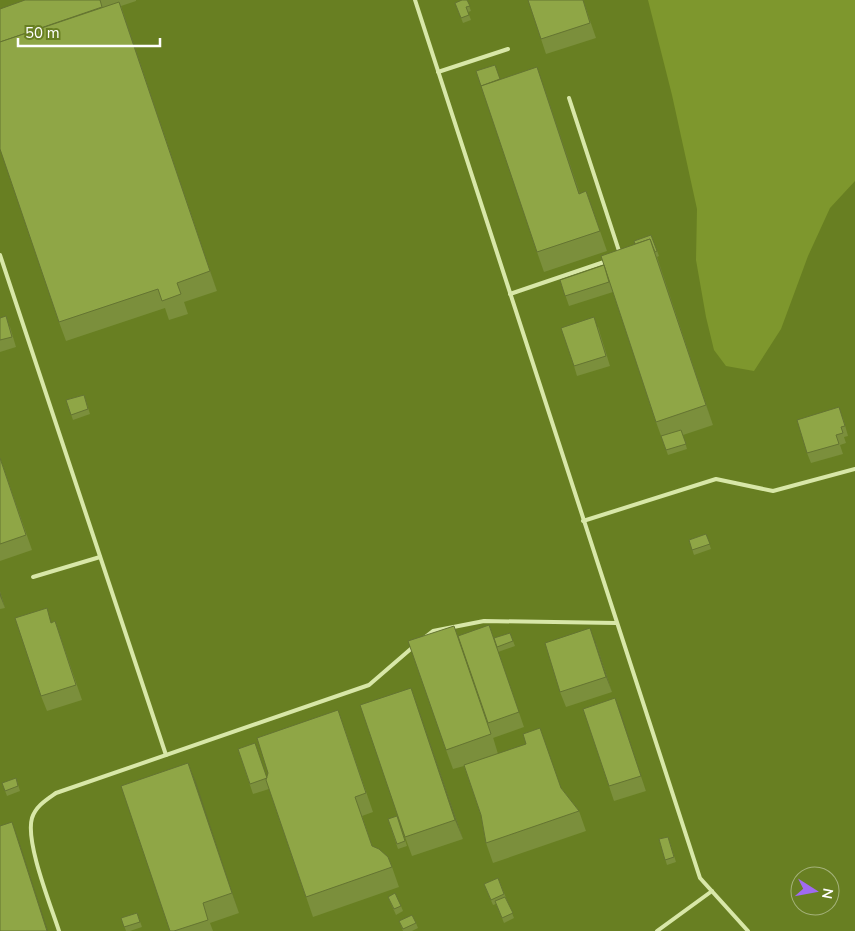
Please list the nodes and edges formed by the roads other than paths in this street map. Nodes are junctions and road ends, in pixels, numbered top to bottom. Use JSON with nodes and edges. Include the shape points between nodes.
{"nodes":[{"id":1,"x":415,"y":0,"type":"edge"},
{"id":2,"x":508,"y":49,"type":"dead end"},
{"id":3,"x":438,"y":72,"type":"junction"},
{"id":4,"x":569,"y":98,"type":"dead end"},
{"id":5,"x":0,"y":255,"type":"edge"},
{"id":6,"x":510,"y":294,"type":"junction"},
{"id":7,"x":855,"y":469,"type":"edge"},
{"id":8,"x":583,"y":520,"type":"junction"},
{"id":9,"x":100,"y":557,"type":"junction"},
{"id":10,"x":33,"y":577,"type":"dead end"},
{"id":11,"x":616,"y":623,"type":"junction"},
{"id":12,"x":166,"y":755,"type":"junction"},
{"id":13,"x":712,"y":891,"type":"junction"},
{"id":14,"x":59,"y":931,"type":"edge"},
{"id":15,"x":657,"y":931,"type":"edge"},
{"id":16,"x":748,"y":931,"type":"edge"}],
"edges":[{"from":1,"to":3,"type":"lane"},
{"from":2,"to":3,"type":"lane"},
{"from":3,"to":6,"type":"lane"},
{"from":4,"to":6,"type":"lane","via":[[621,257]]},
{"from":5,"to":9,"type":"lane"},
{"from":6,"to":8,"type":"lane"},
{"from":7,"to":8,"type":"lane","via":[[773,491],[716,479]]},
{"from":8,"to":11,"type":"lane"},
{"from":9,"to":10,"type":"lane"},
{"from":9,"to":12,"type":"lane"},
{"from":11,"to":12,"type":"lane","via":[[484,621],[433,630],[369,685]]},
{"from":11,"to":13,"type":"lane","via":[[700,878]]},
{"from":12,"to":14,"type":"lane","via":[[56,793],[42,802],[32,818],[30,835]]},
{"from":13,"to":15,"type":"lane"},
{"from":13,"to":16,"type":"lane"}]}
